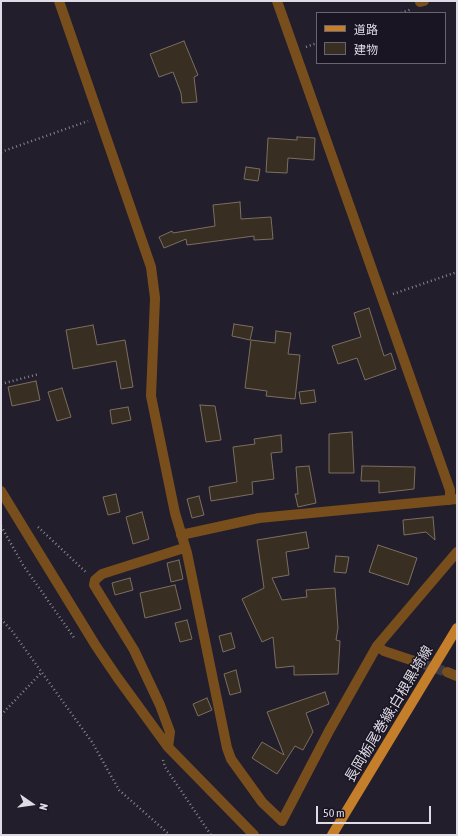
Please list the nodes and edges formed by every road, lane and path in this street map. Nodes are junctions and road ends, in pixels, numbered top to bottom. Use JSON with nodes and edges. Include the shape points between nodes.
{"nodes":[{"id":1,"x":59,"y":1,"type":"edge"},
{"id":2,"x":277,"y":1,"type":"edge"},
{"id":3,"x":100,"y":117,"type":"junction"},
{"id":4,"x":1,"y":152,"type":"edge"},
{"id":5,"x":457,"y":272,"type":"edge"},
{"id":6,"x":383,"y":298,"type":"junction"},
{"id":7,"x":39,"y":374,"type":"dead end"},
{"id":8,"x":1,"y":384,"type":"edge"},
{"id":9,"x":1,"y":490,"type":"edge"},
{"id":10,"x":454,"y":499,"type":"edge"},
{"id":11,"x":15,"y":515,"type":"junction"},
{"id":12,"x":1,"y":526,"type":"edge"},
{"id":13,"x":181,"y":535,"type":"junction"},
{"id":14,"x":184,"y":548,"type":"junction"},
{"id":15,"x":457,"y":552,"type":"edge"},
{"id":16,"x":95,"y":580,"type":"junction"},
{"id":17,"x":1,"y":619,"type":"edge"},
{"id":18,"x":457,"y":628,"type":"edge"},
{"id":19,"x":77,"y":641,"type":"dead end"},
{"id":20,"x":377,"y":646,"type":"junction"},
{"id":21,"x":420,"y":663,"type":"tunnel mouth"},
{"id":22,"x":41,"y":673,"type":"junction"},
{"id":23,"x":1,"y":715,"type":"edge"},
{"id":24,"x":168,"y":747,"type":"junction"},
{"id":25,"x":170,"y":835,"type":"edge"},
{"id":26,"x":210,"y":835,"type":"edge"},
{"id":27,"x":254,"y":835,"type":"edge"},
{"id":28,"x":332,"y":835,"type":"edge"}],
"edges":[{"from":1,"to":3,"type":"street"},
{"from":2,"to":6,"type":"street"},
{"from":3,"to":4,"type":"path"},
{"from":3,"to":13,"type":"street","via":[[151,267],[155,298],[151,396],[157,434]]},
{"from":5,"to":6,"type":"path"},
{"from":6,"to":10,"type":"street"},
{"from":7,"to":8,"type":"path"},
{"from":9,"to":11,"type":"street"},
{"from":10,"to":13,"type":"street","via":[[259,518]]},
{"from":11,"to":16,"type":"path","via":[[33,522]]},
{"from":11,"to":24,"type":"street","via":[[96,646]]},
{"from":12,"to":19,"type":"path","via":[[23,565]]},
{"from":13,"to":14,"type":"street"},
{"from":14,"to":16,"type":"street","via":[[102,574]]},
{"from":14,"to":20,"type":"street","via":[[226,748],[262,802],[282,821],[336,717]]},
{"from":15,"to":20,"type":"street"},
{"from":16,"to":24,"type":"street","via":[[94,585],[134,650],[160,705],[170,732]]},
{"from":17,"to":22,"type":"path"},
{"from":18,"to":28,"type":"main road","name":"長岡栃尾巻線;白根黒埼線"},
{"from":20,"to":21,"type":"street","via":[[384,651]]},
{"from":22,"to":23,"type":"path"},
{"from":22,"to":25,"type":"path","via":[[92,742],[119,790]]},
{"from":24,"to":26,"type":"path","via":[[163,755],[165,767]]},
{"from":24,"to":27,"type":"street"}]}
